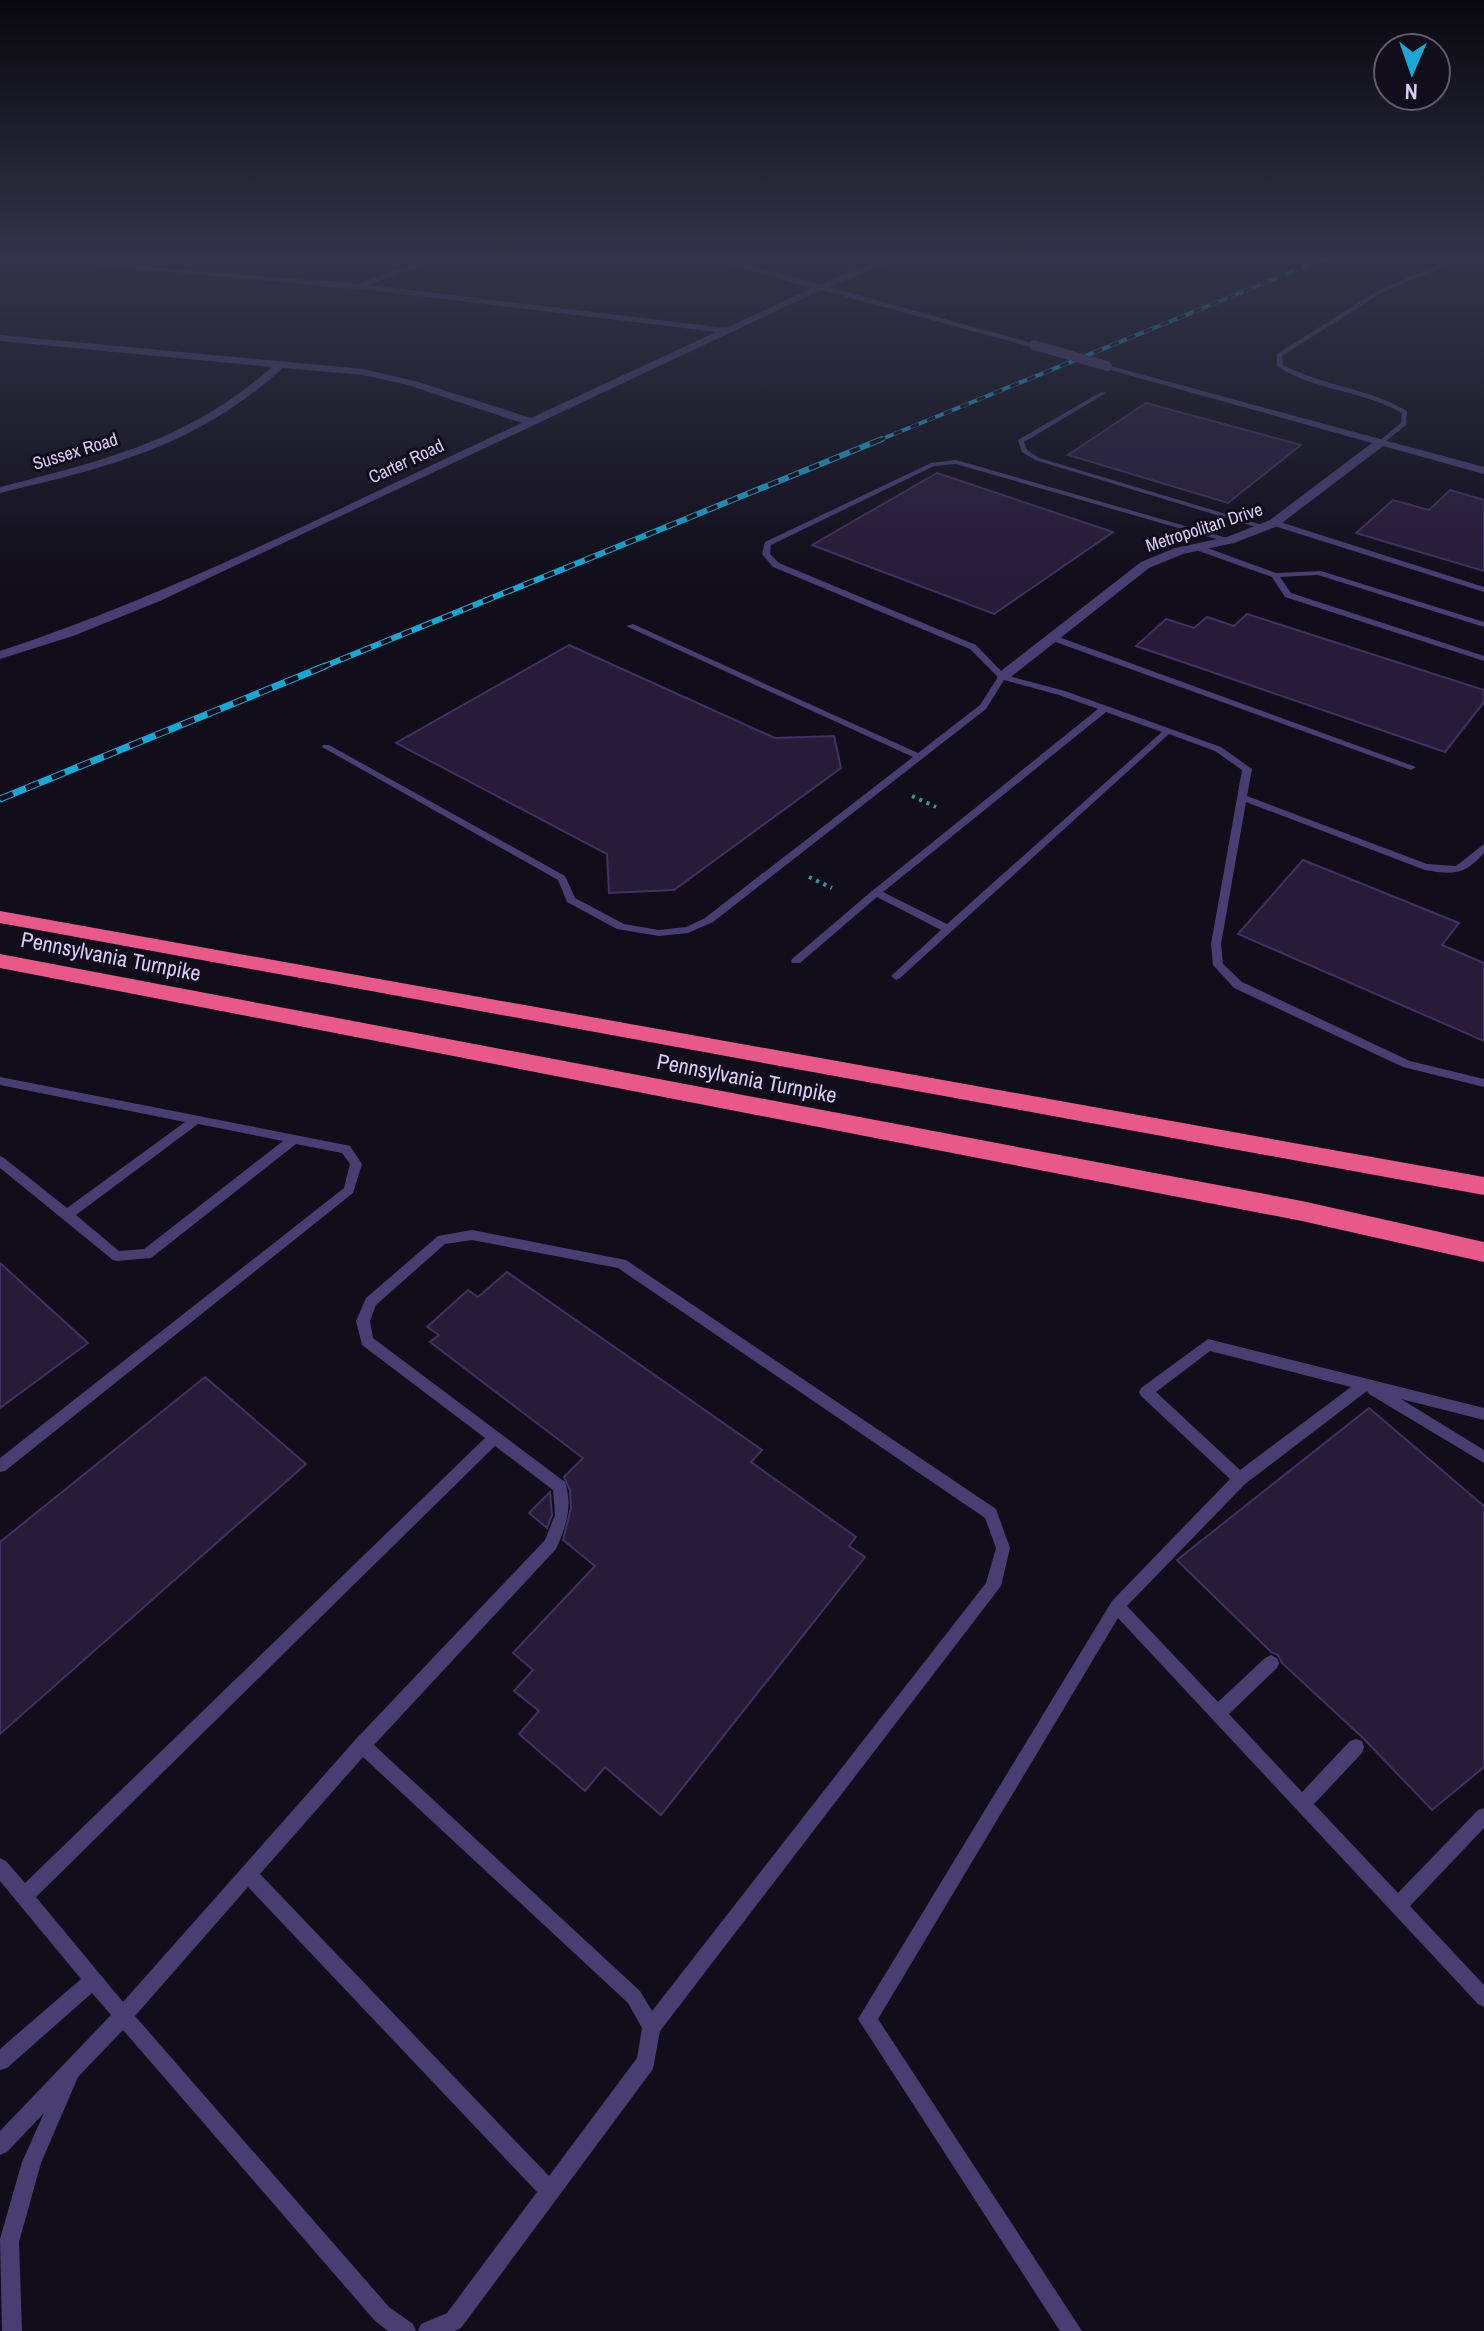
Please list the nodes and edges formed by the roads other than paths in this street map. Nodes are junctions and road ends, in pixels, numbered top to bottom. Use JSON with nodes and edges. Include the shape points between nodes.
{"nodes":[{"id":1,"x":277,"y":368,"type":"edge"},
{"id":2,"x":308,"y":368,"type":"edge"},
{"id":3,"x":648,"y":368,"type":"edge"},
{"id":4,"x":1113,"y":368,"type":"edge"},
{"id":5,"x":1283,"y":368,"type":"edge"},
{"id":6,"x":1103,"y":393,"type":"dead end"},
{"id":7,"x":531,"y":422,"type":"junction"},
{"id":8,"x":1380,"y":443,"type":"junction"},
{"id":9,"x":1484,"y":471,"type":"edge"},
{"id":10,"x":0,"y":490,"type":"edge"},
{"id":11,"x":1269,"y":526,"type":"junction"},
{"id":12,"x":1230,"y":540,"type":"junction"},
{"id":13,"x":1196,"y":547,"type":"junction"},
{"id":14,"x":1275,"y":575,"type":"junction"},
{"id":15,"x":1484,"y":590,"type":"edge"},
{"id":16,"x":1484,"y":625,"type":"edge"},
{"id":17,"x":630,"y":626,"type":"dead end"},
{"id":18,"x":1053,"y":638,"type":"junction"},
{"id":19,"x":0,"y":655,"type":"edge"},
{"id":20,"x":1484,"y":659,"type":"edge"},
{"id":21,"x":1002,"y":677,"type":"junction"},
{"id":22,"x":1105,"y":708,"type":"junction"},
{"id":23,"x":1168,"y":731,"type":"junction"},
{"id":24,"x":326,"y":747,"type":"dead end"},
{"id":25,"x":919,"y":757,"type":"junction"},
{"id":26,"x":1411,"y":767,"type":"dead end"},
{"id":27,"x":1242,"y":797,"type":"junction"},
{"id":28,"x":1484,"y":847,"type":"edge"},
{"id":29,"x":876,"y":893,"type":"junction"},
{"id":30,"x":0,"y":917,"type":"edge"},
{"id":31,"x":948,"y":929,"type":"junction"},
{"id":32,"x":0,"y":961,"type":"edge"},
{"id":33,"x":796,"y":961,"type":"dead end"},
{"id":34,"x":896,"y":976,"type":"dead end"},
{"id":35,"x":0,"y":1081,"type":"edge"},
{"id":36,"x":1484,"y":1083,"type":"edge"},
{"id":37,"x":196,"y":1120,"type":"junction"},
{"id":38,"x":294,"y":1139,"type":"junction"},
{"id":39,"x":0,"y":1161,"type":"edge"},
{"id":40,"x":1484,"y":1186,"type":"edge"},
{"id":41,"x":67,"y":1215,"type":"junction"},
{"id":42,"x":1484,"y":1252,"type":"edge"},
{"id":43,"x":1365,"y":1384,"type":"junction"},
{"id":44,"x":1484,"y":1414,"type":"edge"},
{"id":45,"x":494,"y":1438,"type":"junction"},
{"id":46,"x":1484,"y":1457,"type":"edge"},
{"id":47,"x":0,"y":1466,"type":"edge"},
{"id":48,"x":1240,"y":1479,"type":"junction"},
{"id":49,"x":1117,"y":1606,"type":"junction"},
{"id":50,"x":1271,"y":1663,"type":"dead end"},
{"id":51,"x":1217,"y":1714,"type":"junction"},
{"id":52,"x":362,"y":1745,"type":"junction"},
{"id":53,"x":1356,"y":1747,"type":"dead end"},
{"id":54,"x":1302,"y":1804,"type":"junction"},
{"id":55,"x":1484,"y":1816,"type":"edge"},
{"id":56,"x":0,"y":1867,"type":"edge"},
{"id":57,"x":248,"y":1874,"type":"junction"},
{"id":58,"x":24,"y":1896,"type":"junction"},
{"id":59,"x":1398,"y":1906,"type":"junction"},
{"id":60,"x":93,"y":1980,"type":"junction"},
{"id":61,"x":1484,"y":1998,"type":"edge"},
{"id":62,"x":123,"y":2016,"type":"junction"},
{"id":63,"x":651,"y":2027,"type":"junction"},
{"id":64,"x":0,"y":2061,"type":"edge"},
{"id":65,"x":72,"y":2070,"type":"junction"},
{"id":66,"x":0,"y":2145,"type":"edge"},
{"id":67,"x":550,"y":2191,"type":"junction"},
{"id":68,"x":12,"y":2331,"type":"edge"},
{"id":69,"x":406,"y":2331,"type":"edge"},
{"id":70,"x":428,"y":2331,"type":"edge"},
{"id":71,"x":1072,"y":2331,"type":"edge"}],
"edges":[{"from":1,"to":10,"type":"street","name":"Sussex Road","via":[[200,424],[125,455]]},
{"from":2,"to":7,"type":"street","via":[[379,375]]},
{"from":3,"to":7,"type":"street","name":"Carter Road"},
{"from":4,"to":8,"type":"street","bridge":true},
{"from":5,"to":8,"type":"lane","via":[[1389,401],[1405,412],[1404,424]]},
{"from":6,"to":11,"type":"lane","via":[[1020,441],[1024,451]]},
{"from":7,"to":19,"type":"street","name":"Carter Road","via":[[155,598]]},
{"from":8,"to":9,"type":"street"},
{"from":8,"to":11,"type":"street","name":"Metropolitan Drive"},
{"from":11,"to":12,"type":"street","name":"Metropolitan Drive"},
{"from":11,"to":15,"type":"lane"},
{"from":12,"to":13,"type":"street","name":"Metropolitan Drive"},
{"from":12,"to":21,"type":"lane","via":[[956,462],[933,464],[768,544],[766,554],[776,565],[973,647]]},
{"from":13,"to":14,"type":"lane"},
{"from":13,"to":18,"type":"street","name":"Metropolitan Drive","via":[[1145,565]]},
{"from":14,"to":16,"type":"lane","via":[[1318,573]]},
{"from":14,"to":20,"type":"lane","via":[[1288,595]]},
{"from":17,"to":25,"type":"lane"},
{"from":18,"to":21,"type":"street","name":"Metropolitan Drive"},
{"from":18,"to":26,"type":"lane"},
{"from":21,"to":22,"type":"lane"},
{"from":21,"to":25,"type":"lane","via":[[983,707]]},
{"from":22,"to":23,"type":"lane"},
{"from":22,"to":29,"type":"lane"},
{"from":23,"to":27,"type":"lane","via":[[1218,749],[1247,769]]},
{"from":23,"to":31,"type":"lane"},
{"from":24,"to":25,"type":"lane","via":[[562,878],[571,900],[621,927],[659,933],[688,930],[709,920]]},
{"from":27,"to":28,"type":"lane","via":[[1425,867],[1467,868]]},
{"from":27,"to":36,"type":"lane","via":[[1216,944],[1218,965],[1238,985],[1407,1064]]},
{"from":29,"to":31,"type":"lane"},
{"from":29,"to":33,"type":"lane"},
{"from":30,"to":40,"type":"highway","name":"Pennsylvania Turnpike"},
{"from":31,"to":34,"type":"lane"},
{"from":32,"to":42,"type":"highway","name":"Pennsylvania Turnpike","via":[[1302,1211]]},
{"from":35,"to":37,"type":"lane"},
{"from":37,"to":38,"type":"lane"},
{"from":37,"to":41,"type":"lane"},
{"from":38,"to":41,"type":"lane","via":[[147,1254],[117,1256]]},
{"from":38,"to":47,"type":"lane","via":[[346,1149],[356,1164],[349,1190]]},
{"from":39,"to":41,"type":"lane"},
{"from":43,"to":44,"type":"lane"},
{"from":43,"to":46,"type":"lane"},
{"from":43,"to":48,"type":"lane"},
{"from":43,"to":48,"type":"lane","via":[[1208,1345],[1146,1392]]},
{"from":45,"to":52,"type":"lane","via":[[560,1487],[562,1515],[551,1544]]},
{"from":45,"to":58,"type":"lane"},
{"from":45,"to":63,"type":"lane","via":[[367,1341],[363,1321],[371,1302],[442,1240],[472,1235],[621,1264],[991,1514],[1003,1548],[993,1586]]},
{"from":48,"to":49,"type":"lane"},
{"from":49,"to":51,"type":"lane"},
{"from":49,"to":71,"type":"lane","via":[[867,2019]]},
{"from":50,"to":51,"type":"lane"},
{"from":51,"to":54,"type":"lane"},
{"from":52,"to":57,"type":"lane"},
{"from":52,"to":63,"type":"lane","via":[[634,1997]]},
{"from":53,"to":54,"type":"lane"},
{"from":54,"to":59,"type":"lane"},
{"from":55,"to":59,"type":"lane"},
{"from":56,"to":58,"type":"lane"},
{"from":57,"to":62,"type":"lane"},
{"from":57,"to":67,"type":"lane"},
{"from":58,"to":60,"type":"lane"},
{"from":59,"to":61,"type":"lane"},
{"from":60,"to":62,"type":"lane"},
{"from":60,"to":64,"type":"lane"},
{"from":62,"to":65,"type":"lane"},
{"from":62,"to":69,"type":"lane","via":[[382,2314]]},
{"from":63,"to":67,"type":"lane","via":[[646,2062]]},
{"from":65,"to":66,"type":"lane"},
{"from":65,"to":68,"type":"lane","via":[[32,2162],[9,2242]]},
{"from":67,"to":70,"type":"lane","via":[[454,2321]]}]}
